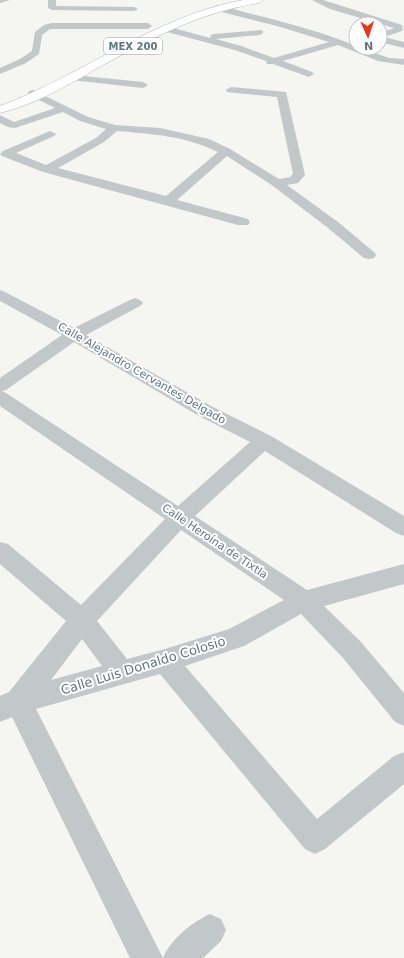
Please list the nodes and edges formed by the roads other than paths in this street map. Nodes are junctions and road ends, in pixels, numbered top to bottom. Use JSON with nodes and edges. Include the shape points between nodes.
{"nodes":[{"id":1,"x":6,"y":0,"type":"edge"},
{"id":2,"x":52,"y":0,"type":"edge"},
{"id":3,"x":129,"y":0,"type":"edge"},
{"id":4,"x":244,"y":0,"type":"edge"},
{"id":5,"x":259,"y":0,"type":"edge"},
{"id":6,"x":316,"y":0,"type":"edge"},
{"id":7,"x":0,"y":1,"type":"edge"},
{"id":8,"x":227,"y":3,"type":"junction"},
{"id":9,"x":216,"y":5,"type":"junction"},
{"id":10,"x":134,"y":9,"type":"junction"},
{"id":11,"x":363,"y":16,"type":"edge"},
{"id":12,"x":388,"y":24,"type":"edge"},
{"id":13,"x":166,"y":29,"type":"junction"},
{"id":14,"x":151,"y":31,"type":"junction"},
{"id":15,"x":259,"y":32,"type":"dead end"},
{"id":16,"x":388,"y":34,"type":"edge"},
{"id":17,"x":204,"y":38,"type":"junction"},
{"id":18,"x":388,"y":40,"type":"edge"},
{"id":19,"x":337,"y":43,"type":"junction"},
{"id":20,"x":404,"y":45,"type":"edge"},
{"id":21,"x":273,"y":61,"type":"junction"},
{"id":22,"x":404,"y":62,"type":"edge"},
{"id":23,"x":255,"y":64,"type":"dead end"},
{"id":24,"x":0,"y":71,"type":"edge"},
{"id":25,"x":309,"y":74,"type":"dead end"},
{"id":26,"x":74,"y":78,"type":"junction"},
{"id":27,"x":143,"y":85,"type":"dead end"},
{"id":28,"x":231,"y":90,"type":"dead end"},
{"id":29,"x":35,"y":94,"type":"junction"},
{"id":30,"x":0,"y":106,"type":"edge"},
{"id":31,"x":62,"y":109,"type":"junction"},
{"id":32,"x":0,"y":110,"type":"edge"},
{"id":33,"x":0,"y":118,"type":"edge"},
{"id":34,"x":114,"y":128,"type":"junction"},
{"id":35,"x":50,"y":134,"type":"dead end"},
{"id":36,"x":226,"y":151,"type":"junction"},
{"id":37,"x":47,"y":169,"type":"junction"},
{"id":38,"x":277,"y":183,"type":"junction"},
{"id":39,"x":168,"y":201,"type":"junction"},
{"id":40,"x":243,"y":222,"type":"dead end"},
{"id":41,"x":369,"y":255,"type":"dead end"},
{"id":42,"x":0,"y":294,"type":"edge"},
{"id":43,"x":135,"y":303,"type":"dead end"},
{"id":44,"x":74,"y":334,"type":"junction"},
{"id":45,"x":0,"y":386,"type":"edge"},
{"id":46,"x":0,"y":397,"type":"edge"},
{"id":47,"x":264,"y":441,"type":"junction"},
{"id":48,"x":180,"y":517,"type":"junction"},
{"id":49,"x":404,"y":527,"type":"edge"},
{"id":50,"x":0,"y":551,"type":"edge"},
{"id":51,"x":404,"y":574,"type":"edge"},
{"id":52,"x":304,"y":601,"type":"junction"},
{"id":53,"x":82,"y":620,"type":"junction"},
{"id":54,"x":165,"y":661,"type":"junction"},
{"id":55,"x":121,"y":672,"type":"junction"},
{"id":56,"x":9,"y":705,"type":"edge"},
{"id":57,"x":404,"y":713,"type":"edge"},
{"id":58,"x":404,"y":766,"type":"edge"},
{"id":59,"x":210,"y":930,"type":"dead end"},
{"id":60,"x":147,"y":958,"type":"edge"},
{"id":61,"x":179,"y":958,"type":"edge"}],
"edges":[{"from":1,"to":7,"type":"street"},
{"from":2,"to":10,"type":"street","via":[[52,8]]},
{"from":3,"to":10,"type":"street"},
{"from":4,"to":8,"type":"main road","number":"MEX 200"},
{"from":5,"to":9,"type":"main road","number":"MEX 200"},
{"from":6,"to":11,"type":"street"},
{"from":8,"to":9,"type":"street"},
{"from":8,"to":14,"type":"main road","number":"MEX 200","via":[[184,16]]},
{"from":9,"to":13,"type":"main road","number":"MEX 200"},
{"from":9,"to":19,"type":"street"},
{"from":10,"to":14,"type":"street"},
{"from":12,"to":16,"type":"street","via":[[399,27]]},
{"from":13,"to":14,"type":"main road","number":"MEX 200"},
{"from":13,"to":17,"type":"street"},
{"from":14,"to":24,"type":"street","via":[[57,25],[46,27],[38,34],[36,52]]},
{"from":14,"to":26,"type":"main road","number":"MEX 200"},
{"from":14,"to":29,"type":"main road","number":"MEX 200"},
{"from":15,"to":17,"type":"street"},
{"from":17,"to":21,"type":"street"},
{"from":18,"to":20,"type":"street"},
{"from":19,"to":21,"type":"street"},
{"from":19,"to":22,"type":"street","via":[[369,56]]},
{"from":21,"to":23,"type":"street"},
{"from":21,"to":25,"type":"street"},
{"from":26,"to":27,"type":"street","via":[[87,85]]},
{"from":26,"to":29,"type":"main road","number":"MEX 200"},
{"from":28,"to":38,"type":"street","via":[[282,94],[299,176],[294,180]]},
{"from":29,"to":30,"type":"main road","number":"MEX 200"},
{"from":29,"to":31,"type":"street"},
{"from":29,"to":32,"type":"main road","number":"MEX 200"},
{"from":31,"to":33,"type":"street","via":[[15,125]]},
{"from":31,"to":34,"type":"street"},
{"from":34,"to":36,"type":"street","via":[[160,131],[205,141]]},
{"from":34,"to":37,"type":"street","via":[[100,140]]},
{"from":35,"to":37,"type":"street","via":[[6,154]]},
{"from":36,"to":38,"type":"street"},
{"from":36,"to":39,"type":"street"},
{"from":37,"to":39,"type":"street"},
{"from":38,"to":41,"type":"street","via":[[334,225]]},
{"from":39,"to":40,"type":"street"},
{"from":42,"to":44,"type":"street","name":"Calle Alejandro Cervantes Delgado"},
{"from":43,"to":44,"type":"street"},
{"from":44,"to":45,"type":"street"},
{"from":44,"to":47,"type":"street","name":"Calle Alejandro Cervantes Delgado","via":[[205,411]]},
{"from":46,"to":48,"type":"street","name":"Calle Heroína de Tixtla"},
{"from":47,"to":48,"type":"street"},
{"from":47,"to":49,"type":"street","name":"Calle Alejandro Cervantes Delgado"},
{"from":48,"to":52,"type":"street","name":"Calle Heroína de Tixtla"},
{"from":48,"to":53,"type":"street"},
{"from":50,"to":53,"type":"street"},
{"from":51,"to":52,"type":"street","name":"Calle Luis Donaldo Colosio"},
{"from":52,"to":54,"type":"street","name":"Calle Luis Donaldo Colosio","via":[[235,638]]},
{"from":52,"to":57,"type":"street","name":"Calle Heroína de Tixtla","via":[[352,650]]},
{"from":53,"to":55,"type":"street"},
{"from":53,"to":56,"type":"street"},
{"from":54,"to":55,"type":"street","name":"Calle Luis Donaldo Colosio"},
{"from":54,"to":58,"type":"street","via":[[315,839]]},
{"from":55,"to":56,"type":"street","name":"Calle Luis Donaldo Colosio"},
{"from":56,"to":60,"type":"street"},
{"from":59,"to":61,"type":"street"}]}
